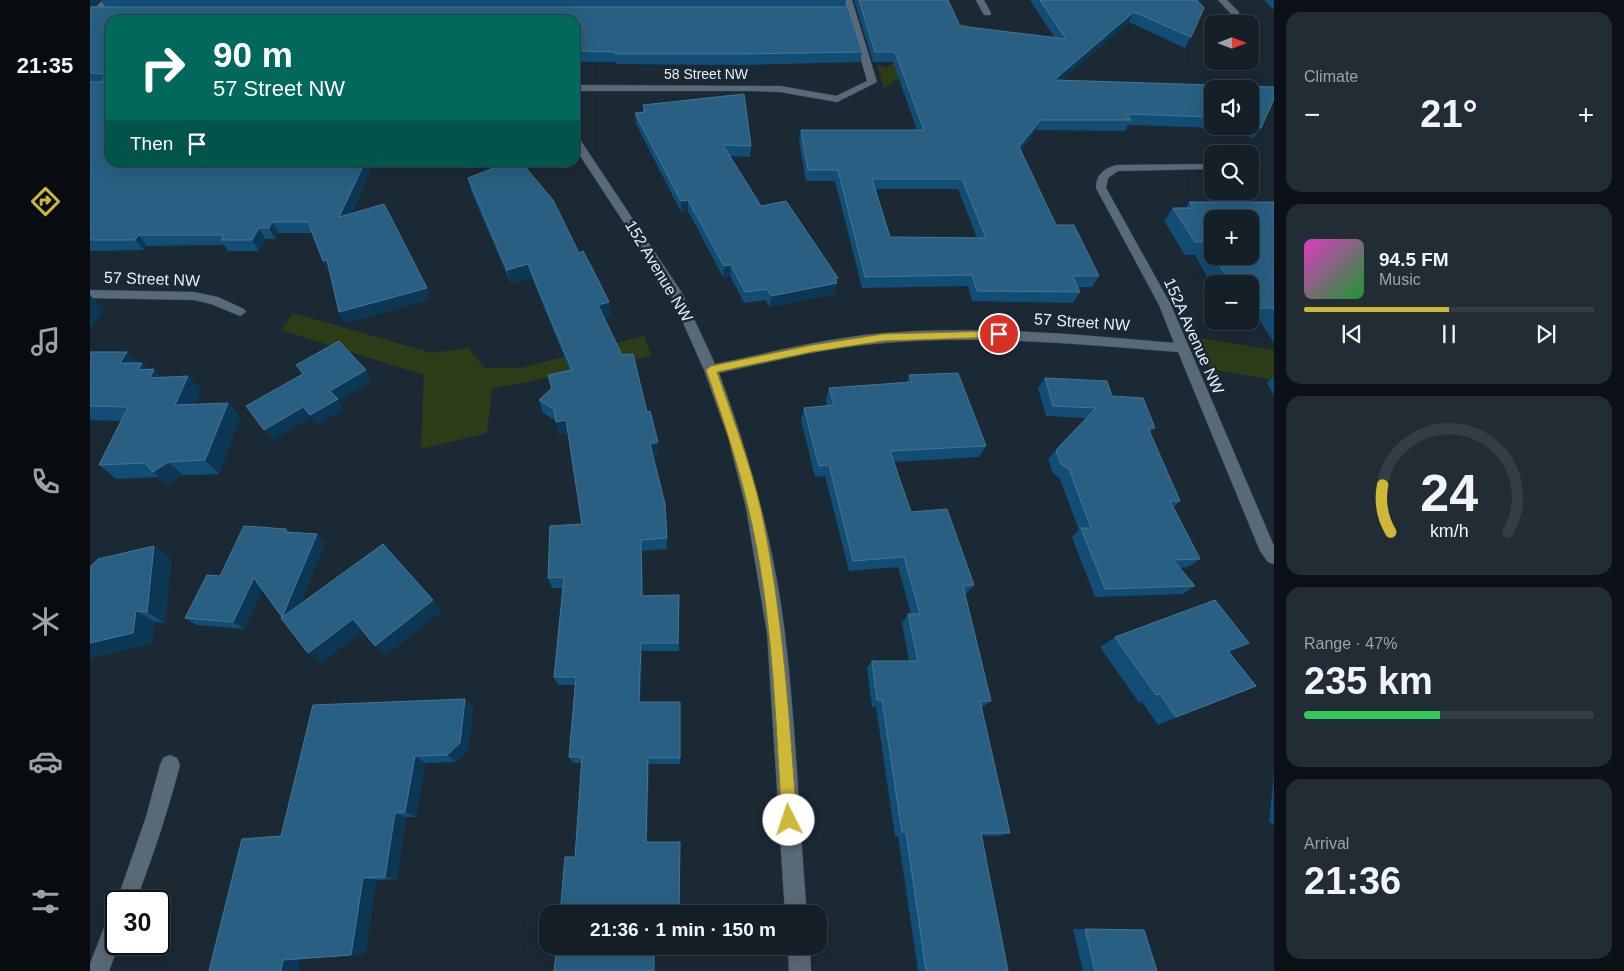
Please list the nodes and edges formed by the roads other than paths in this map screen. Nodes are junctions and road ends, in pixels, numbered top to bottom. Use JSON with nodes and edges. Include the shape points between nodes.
{"nodes":[{"id":1,"x":108,"y":0,"type":"edge"},
{"id":2,"x":848,"y":0,"type":"edge"},
{"id":3,"x":980,"y":0,"type":"edge"},
{"id":4,"x":1222,"y":0,"type":"edge"},
{"id":5,"x":105,"y":13,"type":"edge"},
{"id":6,"x":987,"y":13,"type":"dead end"},
{"id":7,"x":842,"y":14,"type":"edge"},
{"id":8,"x":852,"y":14,"type":"junction"},
{"id":9,"x":1236,"y":14,"type":"dead end"},
{"id":10,"x":93,"y":16,"type":"edge"},
{"id":11,"x":580,"y":88,"type":"edge"},
{"id":12,"x":580,"y":147,"type":"edge"},
{"id":13,"x":1204,"y":166,"type":"edge"},
{"id":14,"x":90,"y":294,"type":"edge"},
{"id":15,"x":240,"y":312,"type":"dead end"},
{"id":16,"x":1183,"y":348,"type":"junction"},
{"id":17,"x":711,"y":370,"type":"junction"},
{"id":18,"x":1274,"y":557,"type":"edge"},
{"id":19,"x":170,"y":765,"type":"dead end"},
{"id":20,"x":130,"y":890,"type":"edge"},
{"id":21,"x":795,"y":905,"type":"edge"},
{"id":22,"x":105,"y":953,"type":"edge"},
{"id":23,"x":799,"y":955,"type":"edge"},
{"id":24,"x":98,"y":971,"type":"edge"},
{"id":25,"x":800,"y":971,"type":"edge"}],
"edges":[{"from":1,"to":10,"type":"street"},
{"from":2,"to":8,"type":"street"},
{"from":3,"to":6,"type":"street"},
{"from":4,"to":9,"type":"street"},
{"from":5,"to":10,"type":"street"},
{"from":7,"to":8,"type":"street"},
{"from":8,"to":11,"type":"street","name":"58 Street NW","via":[[872,82],[837,99],[780,89]]},
{"from":12,"to":17,"type":"street","name":"152 Avenue NW","via":[[676,293]]},
{"from":13,"to":16,"type":"street","name":"152A Avenue NW","via":[[1128,166],[1110,170],[1100,180],[1105,198],[1165,305]]},
{"from":14,"to":15,"type":"street","name":"57 Street NW","via":[[194,296],[214,300]]},
{"from":16,"to":17,"type":"street","name":"57 Street NW","via":[[1008,334],[923,335],[842,343]]},
{"from":16,"to":18,"type":"street","name":"152A Avenue NW","via":[[1268,551]]},
{"from":17,"to":21,"type":"street","name":"152 Avenue NW","via":[[735,437],[766,568],[776,633]]},
{"from":19,"to":20,"type":"street","via":[[151,836]]},
{"from":22,"to":24,"type":"street"},
{"from":23,"to":25,"type":"street"}]}
